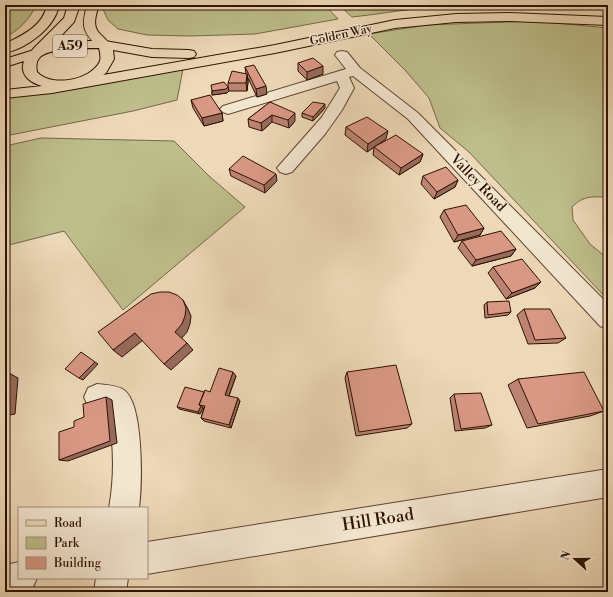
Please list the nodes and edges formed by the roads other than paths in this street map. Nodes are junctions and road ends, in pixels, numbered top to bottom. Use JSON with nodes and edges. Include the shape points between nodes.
{"nodes":[{"id":1,"x":53,"y":5,"type":"edge"},
{"id":2,"x":74,"y":5,"type":"edge"},
{"id":3,"x":93,"y":5,"type":"edge"},
{"id":4,"x":608,"y":14,"type":"edge"},
{"id":5,"x":608,"y":21,"type":"edge"},
{"id":6,"x":104,"y":45,"type":"junction"},
{"id":7,"x":5,"y":49,"type":"edge"},
{"id":8,"x":37,"y":53,"type":"junction"},
{"id":9,"x":342,"y":55,"type":"dead end"},
{"id":10,"x":5,"y":63,"type":"edge"},
{"id":11,"x":348,"y":73,"type":"junction"},
{"id":12,"x":73,"y":84,"type":"junction"},
{"id":13,"x":5,"y":94,"type":"edge"},
{"id":14,"x":228,"y":109,"type":"dead end"},
{"id":15,"x":286,"y":168,"type":"dead end"},
{"id":16,"x":608,"y":319,"type":"edge"},
{"id":17,"x":97,"y":397,"type":"dead end"},
{"id":18,"x":608,"y":483,"type":"edge"},
{"id":19,"x":124,"y":507,"type":"edge"},
{"id":20,"x":148,"y":558,"type":"edge"},
{"id":21,"x":18,"y":579,"type":"edge"},
{"id":22,"x":112,"y":579,"type":"edge"},
{"id":23,"x":5,"y":581,"type":"edge"},
{"id":24,"x":110,"y":592,"type":"edge"}],
"edges":[{"from":1,"to":7,"type":"main road","via":[[49,18],[43,25]]},
{"from":2,"to":8,"type":"main road","via":[[70,19]]},
{"from":3,"to":6,"type":"main road","via":[[89,29]]},
{"from":4,"to":6,"type":"main road","name":"Golden Way","number":"A59","via":[[530,10],[390,17],[195,54],[152,53]]},
{"from":5,"to":12,"type":"main road","name":"Golden Way","number":"A59","via":[[510,17],[456,18],[395,24],[274,49]]},
{"from":6,"to":8,"type":"main road","number":"A59","via":[[79,44]]},
{"from":6,"to":12,"type":"main road","number":"A59","via":[[108,56],[107,63],[92,77]]},
{"from":8,"to":10,"type":"main road","number":"A59"},
{"from":8,"to":12,"type":"main road","number":"A59","via":[[29,64],[29,72],[33,78]]},
{"from":9,"to":11,"type":"street","name":"Valley Road"},
{"from":11,"to":14,"type":"street"},
{"from":11,"to":15,"type":"street","via":[[344,80],[347,88],[340,103]]},
{"from":11,"to":16,"type":"street","name":"Valley Road","via":[[413,116]]},
{"from":12,"to":13,"type":"main road","number":"A59"},
{"from":17,"to":19,"type":"street","via":[[115,399],[120,404],[129,460]]},
{"from":18,"to":20,"type":"street","name":"Hill Road"},
{"from":21,"to":23,"type":"street"},
{"from":22,"to":24,"type":"street"}]}
